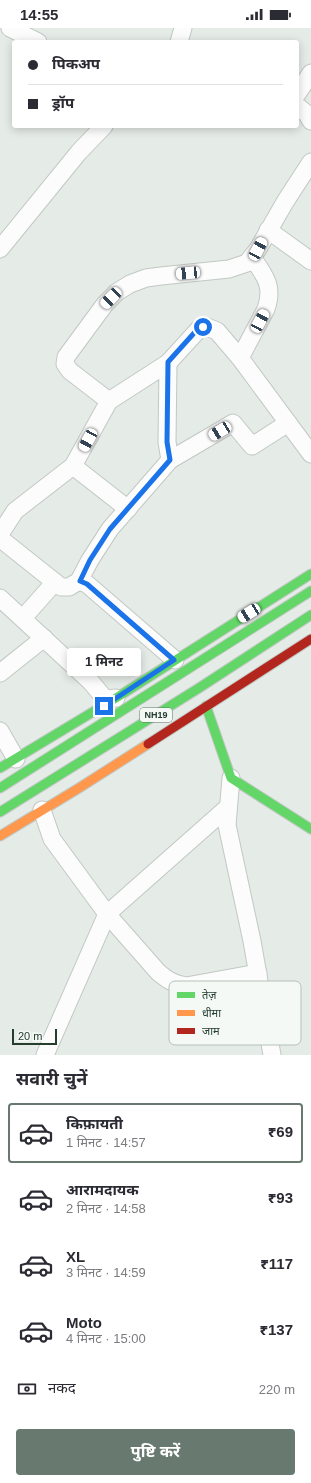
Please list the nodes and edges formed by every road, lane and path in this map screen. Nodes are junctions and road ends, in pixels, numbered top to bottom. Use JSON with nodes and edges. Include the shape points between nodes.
{"nodes":[{"id":1,"x":10,"y":28,"type":"edge"},
{"id":2,"x":183,"y":28,"type":"edge"},
{"id":3,"x":34,"y":40,"type":"edge"},
{"id":4,"x":179,"y":40,"type":"edge"},
{"id":5,"x":311,"y":73,"type":"edge"},
{"id":6,"x":299,"y":91,"type":"edge"},
{"id":7,"x":299,"y":108,"type":"edge"},
{"id":8,"x":311,"y":121,"type":"edge"},
{"id":9,"x":102,"y":128,"type":"edge"},
{"id":10,"x":311,"y":162,"type":"edge"},
{"id":11,"x":268,"y":230,"type":"junction"},
{"id":12,"x":0,"y":249,"type":"edge"},
{"id":13,"x":252,"y":257,"type":"junction"},
{"id":14,"x":311,"y":261,"type":"edge"},
{"id":15,"x":240,"y":358,"type":"junction"},
{"id":16,"x":168,"y":362,"type":"junction"},
{"id":17,"x":109,"y":401,"type":"junction"},
{"id":18,"x":288,"y":423,"type":"junction"},
{"id":19,"x":311,"y":454,"type":"edge"},
{"id":20,"x":170,"y":460,"type":"junction"},
{"id":21,"x":73,"y":466,"type":"junction"},
{"id":22,"x":128,"y":509,"type":"junction"},
{"id":23,"x":0,"y":535,"type":"edge"},
{"id":24,"x":311,"y":574,"type":"edge"},
{"id":25,"x":80,"y":581,"type":"junction"},
{"id":26,"x":55,"y":582,"type":"junction"},
{"id":27,"x":311,"y":591,"type":"edge"},
{"id":28,"x":0,"y":598,"type":"edge"},
{"id":29,"x":311,"y":615,"type":"edge"},
{"id":30,"x":23,"y":618,"type":"junction"},
{"id":31,"x":44,"y":638,"type":"junction"},
{"id":32,"x":311,"y":639,"type":"edge"},
{"id":33,"x":174,"y":660,"type":"junction"},
{"id":34,"x":0,"y":673,"type":"edge"},
{"id":35,"x":116,"y":698,"type":"junction"},
{"id":36,"x":206,"y":706,"type":"junction"},
{"id":37,"x":0,"y":731,"type":"edge"},
{"id":38,"x":16,"y":759,"type":"junction"},
{"id":39,"x":0,"y":768,"type":"edge"},
{"id":40,"x":231,"y":778,"type":"junction"},
{"id":41,"x":0,"y":788,"type":"edge"},
{"id":42,"x":228,"y":807,"type":"junction"},
{"id":43,"x":42,"y":810,"type":"junction"},
{"id":44,"x":0,"y":812,"type":"edge"},
{"id":45,"x":311,"y":829,"type":"edge"},
{"id":46,"x":0,"y":836,"type":"edge"},
{"id":47,"x":107,"y":914,"type":"junction"},
{"id":48,"x":258,"y":973,"type":"junction"},
{"id":49,"x":169,"y":981,"type":"edge"},
{"id":50,"x":214,"y":981,"type":"edge"},
{"id":51,"x":259,"y":981,"type":"edge"},
{"id":52,"x":270,"y":1045,"type":"edge"},
{"id":53,"x":45,"y":1055,"type":"edge"},
{"id":54,"x":272,"y":1055,"type":"edge"}],
"edges":[{"from":1,"to":3,"type":"street"},
{"from":2,"to":4,"type":"street"},
{"from":5,"to":6,"type":"street"},
{"from":7,"to":8,"type":"street"},
{"from":9,"to":12,"type":"street","via":[[79,152]]},
{"from":10,"to":11,"type":"street"},
{"from":11,"to":13,"type":"street"},
{"from":11,"to":14,"type":"street"},
{"from":13,"to":15,"type":"street","via":[[269,283],[270,296],[266,309]]},
{"from":13,"to":17,"type":"street","via":[[247,263],[230,270],[146,278],[116,292],[65,360],[70,370]]},
{"from":15,"to":16,"type":"street","via":[[216,331],[203,327],[195,332]]},
{"from":15,"to":18,"type":"street"},
{"from":16,"to":17,"type":"street"},
{"from":16,"to":20,"type":"street","via":[[167,442]]},
{"from":17,"to":21,"type":"street"},
{"from":18,"to":19,"type":"street"},
{"from":18,"to":20,"type":"street","via":[[252,446],[233,423]]},
{"from":20,"to":22,"type":"street"},
{"from":21,"to":22,"type":"street"},
{"from":21,"to":23,"type":"street","via":[[15,511]]},
{"from":22,"to":25,"type":"street","via":[[110,529]]},
{"from":23,"to":26,"type":"street","via":[[2,540]]},
{"from":24,"to":33,"type":"main road"},
{"from":25,"to":26,"type":"street","via":[[67,587],[61,587]]},
{"from":25,"to":33,"type":"street","via":[[87,584]]},
{"from":26,"to":30,"type":"street"},
{"from":27,"to":41,"type":"main road","number":"NH19"},
{"from":28,"to":30,"type":"street"},
{"from":29,"to":44,"type":"main road","number":"NH19"},
{"from":30,"to":31,"type":"street"},
{"from":31,"to":34,"type":"street"},
{"from":31,"to":35,"type":"street","via":[[91,682],[105,699]]},
{"from":32,"to":36,"type":"main road"},
{"from":33,"to":35,"type":"main road"},
{"from":35,"to":38,"type":"main road"},
{"from":36,"to":40,"type":"main road"},
{"from":36,"to":43,"type":"main road"},
{"from":37,"to":38,"type":"street"},
{"from":38,"to":39,"type":"main road"},
{"from":40,"to":42,"type":"street"},
{"from":40,"to":45,"type":"main road"},
{"from":42,"to":47,"type":"street"},
{"from":42,"to":48,"type":"street","via":[[227,825]]},
{"from":43,"to":46,"type":"main road"},
{"from":43,"to":47,"type":"street","via":[[52,839]]},
{"from":47,"to":49,"type":"street","via":[[158,972]]},
{"from":47,"to":53,"type":"street"},
{"from":48,"to":50,"type":"street"},
{"from":48,"to":51,"type":"street"},
{"from":52,"to":54,"type":"street"}]}
